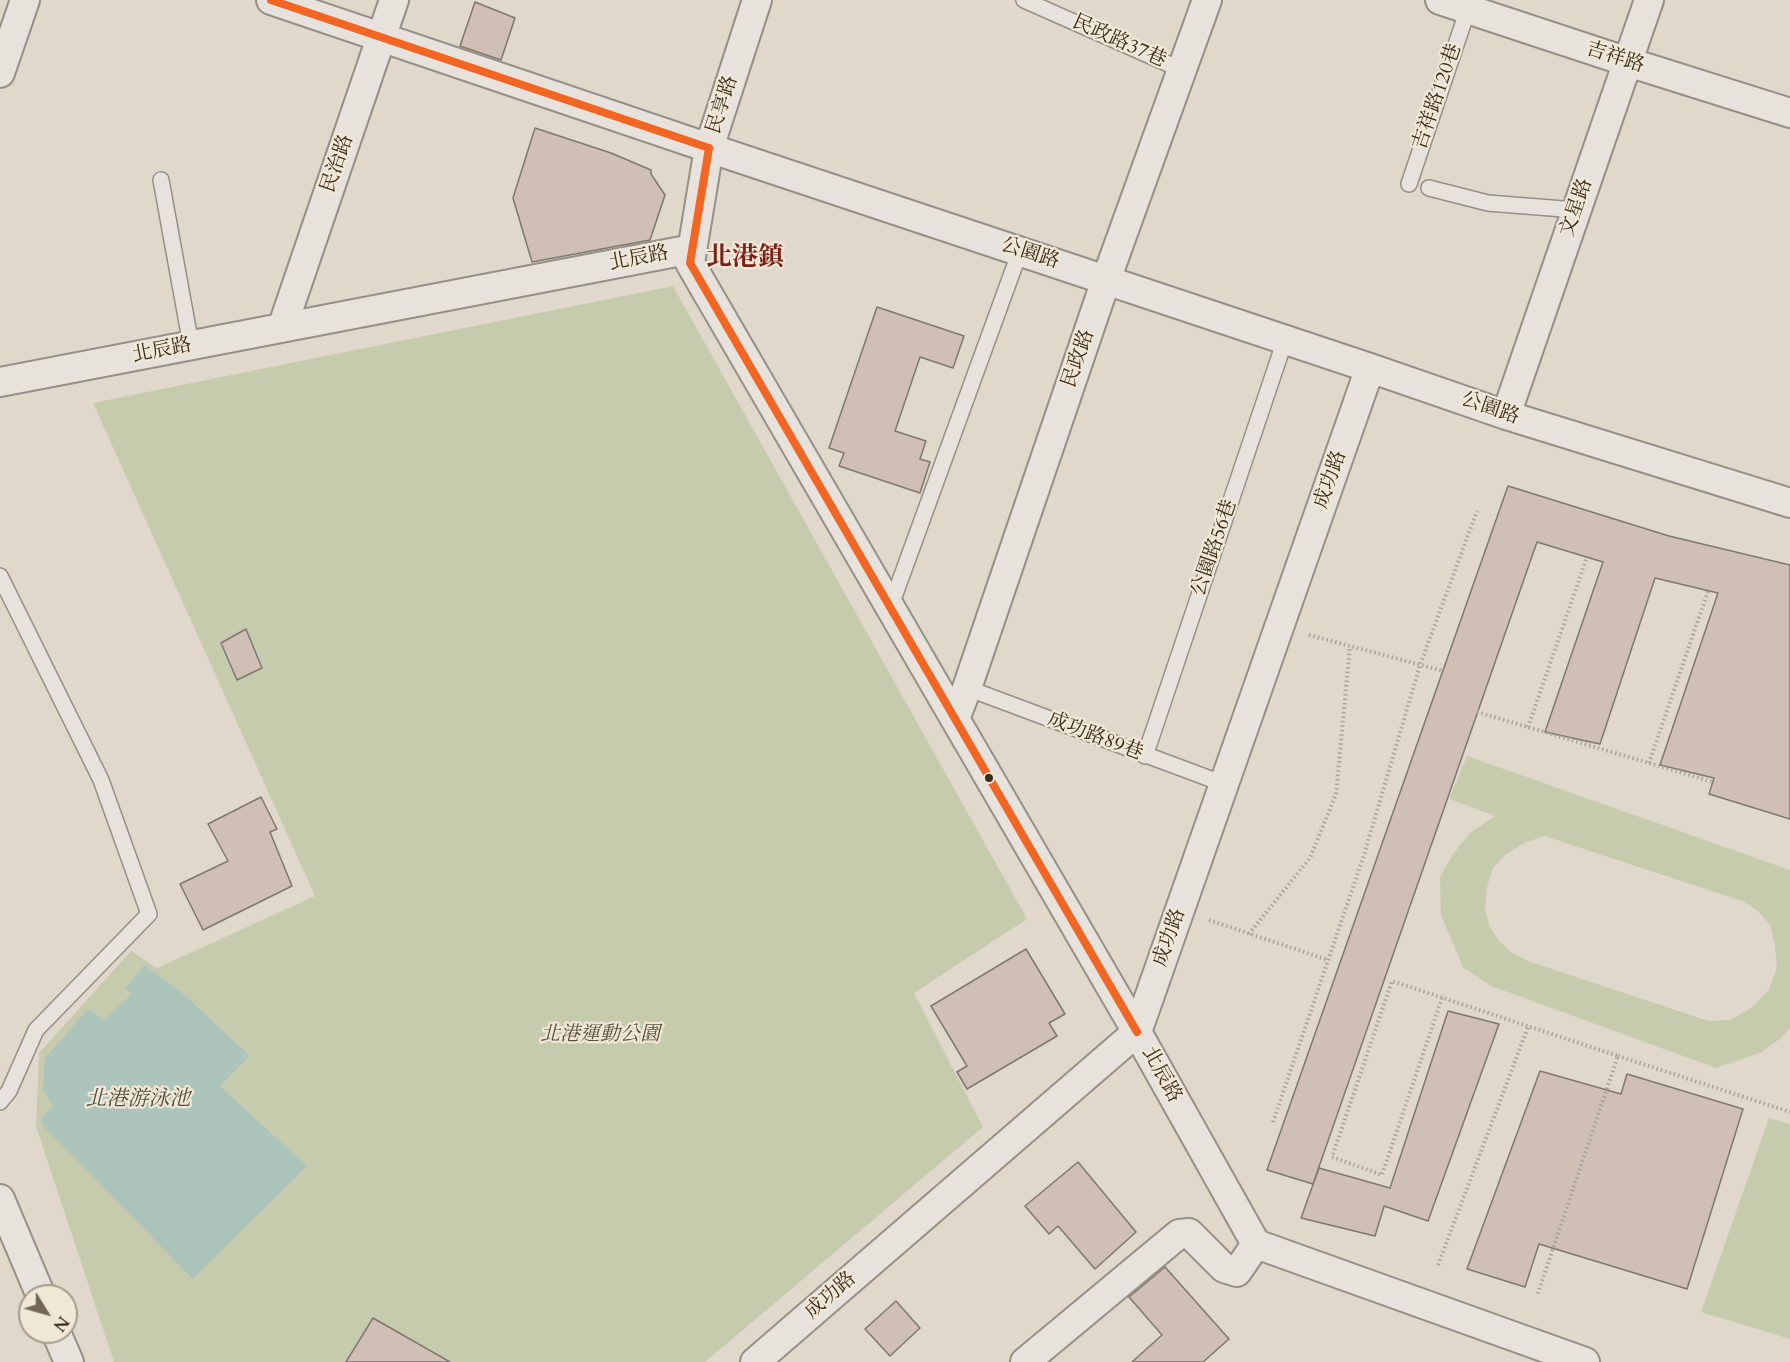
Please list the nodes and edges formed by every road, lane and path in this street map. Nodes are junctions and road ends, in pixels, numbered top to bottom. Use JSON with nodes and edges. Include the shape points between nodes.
{"nodes":[{"id":1,"x":25,"y":0,"type":"edge"},
{"id":2,"x":271,"y":0,"type":"edge"},
{"id":3,"x":394,"y":0,"type":"edge"},
{"id":4,"x":757,"y":0,"type":"edge"},
{"id":5,"x":1024,"y":0,"type":"edge"},
{"id":6,"x":1207,"y":0,"type":"edge"},
{"id":7,"x":1440,"y":0,"type":"edge"},
{"id":8,"x":1648,"y":0,"type":"edge"},
{"id":9,"x":1468,"y":9,"type":"junction"},
{"id":10,"x":381,"y":38,"type":"junction"},
{"id":11,"x":1628,"y":62,"type":"junction"},
{"id":12,"x":1182,"y":70,"type":"junction"},
{"id":13,"x":0,"y":73,"type":"edge"},
{"id":14,"x":1790,"y":113,"type":"edge"},
{"id":15,"x":709,"y":148,"type":"junction"},
{"id":16,"x":161,"y":180,"type":"dead end"},
{"id":17,"x":1409,"y":184,"type":"dead end"},
{"id":18,"x":1429,"y":188,"type":"dead end"},
{"id":19,"x":1576,"y":210,"type":"junction"},
{"id":20,"x":692,"y":249,"type":"junction"},
{"id":21,"x":1020,"y":251,"type":"junction"},
{"id":22,"x":1106,"y":280,"type":"junction"},
{"id":23,"x":282,"y":328,"type":"junction"},
{"id":24,"x":1285,"y":340,"type":"junction"},
{"id":25,"x":190,"y":345,"type":"junction"},
{"id":26,"x":1370,"y":368,"type":"junction"},
{"id":27,"x":0,"y":382,"type":"edge"},
{"id":28,"x":1506,"y":415,"type":"junction"},
{"id":29,"x":1790,"y":503,"type":"edge"},
{"id":30,"x":1478,"y":511,"type":"dead end"},
{"id":31,"x":1587,"y":557,"type":"dead end"},
{"id":32,"x":0,"y":576,"type":"edge"},
{"id":33,"x":1708,"y":591,"type":"dead end"},
{"id":34,"x":890,"y":608,"type":"junction"},
{"id":35,"x":1309,"y":635,"type":"dead end"},
{"id":36,"x":1350,"y":646,"type":"junction"},
{"id":37,"x":1420,"y":665,"type":"junction"},
{"id":38,"x":1443,"y":671,"type":"dead end"},
{"id":39,"x":968,"y":688,"type":"junction"},
{"id":40,"x":1477,"y":712,"type":"dead end"},
{"id":41,"x":955,"y":719,"type":"junction"},
{"id":42,"x":1528,"y":727,"type":"junction"},
{"id":43,"x":1145,"y":756,"type":"junction"},
{"id":44,"x":1649,"y":763,"type":"junction"},
{"id":45,"x":1713,"y":782,"type":"dead end"},
{"id":46,"x":1224,"y":784,"type":"junction"},
{"id":47,"x":1209,"y":920,"type":"dead end"},
{"id":48,"x":1249,"y":934,"type":"junction"},
{"id":49,"x":1328,"y":960,"type":"junction"},
{"id":50,"x":1442,"y":998,"type":"junction"},
{"id":51,"x":1528,"y":1027,"type":"junction"},
{"id":52,"x":1137,"y":1032,"type":"junction"},
{"id":53,"x":1618,"y":1056,"type":"junction"},
{"id":54,"x":0,"y":1102,"type":"edge"},
{"id":55,"x":1790,"y":1112,"type":"edge"},
{"id":56,"x":1272,"y":1122,"type":"dead end"},
{"id":57,"x":0,"y":1199,"type":"edge"},
{"id":58,"x":1256,"y":1244,"type":"junction"},
{"id":59,"x":1438,"y":1265,"type":"dead end"},
{"id":60,"x":36,"y":1284,"type":"edge"},
{"id":61,"x":1537,"y":1296,"type":"dead end"},
{"id":62,"x":61,"y":1344,"type":"edge"},
{"id":63,"x":69,"y":1362,"type":"edge"},
{"id":64,"x":755,"y":1362,"type":"edge"},
{"id":65,"x":1026,"y":1362,"type":"edge"},
{"id":66,"x":1585,"y":1362,"type":"edge"}],
"edges":[{"from":1,"to":13,"type":"street"},
{"from":2,"to":10,"type":"street","name":"公園路"},
{"from":3,"to":10,"type":"street","name":"民治路"},
{"from":4,"to":15,"type":"street","name":"民享路"},
{"from":5,"to":12,"type":"lane","name":"民政路37巷"},
{"from":6,"to":12,"type":"street","name":"民政路"},
{"from":7,"to":9,"type":"street","name":"吉祥路"},
{"from":8,"to":11,"type":"street","name":"文星路"},
{"from":9,"to":11,"type":"street","name":"吉祥路"},
{"from":9,"to":17,"type":"lane","name":"吉祥路120巷"},
{"from":10,"to":15,"type":"street","name":"公園路"},
{"from":10,"to":23,"type":"street","name":"民治路"},
{"from":11,"to":14,"type":"street","name":"吉祥路"},
{"from":11,"to":19,"type":"street","name":"文星路"},
{"from":12,"to":22,"type":"street","name":"民政路"},
{"from":15,"to":20,"type":"street","name":"民享路"},
{"from":15,"to":21,"type":"street","name":"公園路"},
{"from":16,"to":25,"type":"lane"},
{"from":18,"to":19,"type":"lane","via":[[1488,203]]},
{"from":19,"to":28,"type":"street","name":"文星路"},
{"from":20,"to":23,"type":"street","name":"北辰路"},
{"from":20,"to":34,"type":"street","name":"北辰路","via":[[690,263]]},
{"from":21,"to":22,"type":"street","name":"公園路"},
{"from":21,"to":34,"type":"lane"},
{"from":22,"to":24,"type":"street","name":"公園路"},
{"from":22,"to":39,"type":"street","name":"民政路"},
{"from":23,"to":25,"type":"street","name":"北辰路"},
{"from":24,"to":26,"type":"street","name":"公園路"},
{"from":24,"to":43,"type":"lane","name":"公園路56巷"},
{"from":25,"to":27,"type":"street","name":"北辰路"},
{"from":26,"to":28,"type":"street","name":"公園路"},
{"from":26,"to":46,"type":"street","name":"成功路"},
{"from":28,"to":29,"type":"street","name":"公園路"},
{"from":30,"to":37,"type":"path"},
{"from":31,"to":42,"type":"path"},
{"from":32,"to":54,"type":"lane","via":[[100,780],[149,914],[36,1030],[9,1091]]},
{"from":33,"to":44,"type":"path"},
{"from":34,"to":41,"type":"street","name":"北辰路"},
{"from":35,"to":36,"type":"path"},
{"from":36,"to":37,"type":"path"},
{"from":36,"to":48,"type":"path","via":[[1336,794],[1310,858]]},
{"from":37,"to":38,"type":"path"},
{"from":37,"to":49,"type":"path","via":[[1364,855]]},
{"from":39,"to":41,"type":"street","name":"民政路"},
{"from":39,"to":43,"type":"lane","name":"成功路89巷"},
{"from":40,"to":42,"type":"path"},
{"from":41,"to":52,"type":"street","name":"北辰路"},
{"from":42,"to":44,"type":"path"},
{"from":43,"to":46,"type":"lane","name":"成功路89巷"},
{"from":44,"to":45,"type":"path"},
{"from":46,"to":52,"type":"street","name":"成功路"},
{"from":47,"to":48,"type":"path"},
{"from":48,"to":49,"type":"path"},
{"from":49,"to":56,"type":"path"},
{"from":50,"to":50,"type":"path","via":[[1382,1176],[1332,1157],[1392,981]]},
{"from":50,"to":51,"type":"path"},
{"from":51,"to":53,"type":"path"},
{"from":51,"to":59,"type":"path"},
{"from":52,"to":58,"type":"street","name":"北辰路"},
{"from":52,"to":64,"type":"street","name":"成功路"},
{"from":53,"to":55,"type":"path"},
{"from":53,"to":61,"type":"path"},
{"from":57,"to":60,"type":"street"},
{"from":58,"to":65,"type":"street","via":[[1237,1272],[1224,1268],[1189,1233],[1179,1234]]},
{"from":58,"to":66,"type":"street"},
{"from":62,"to":63,"type":"street"}]}
